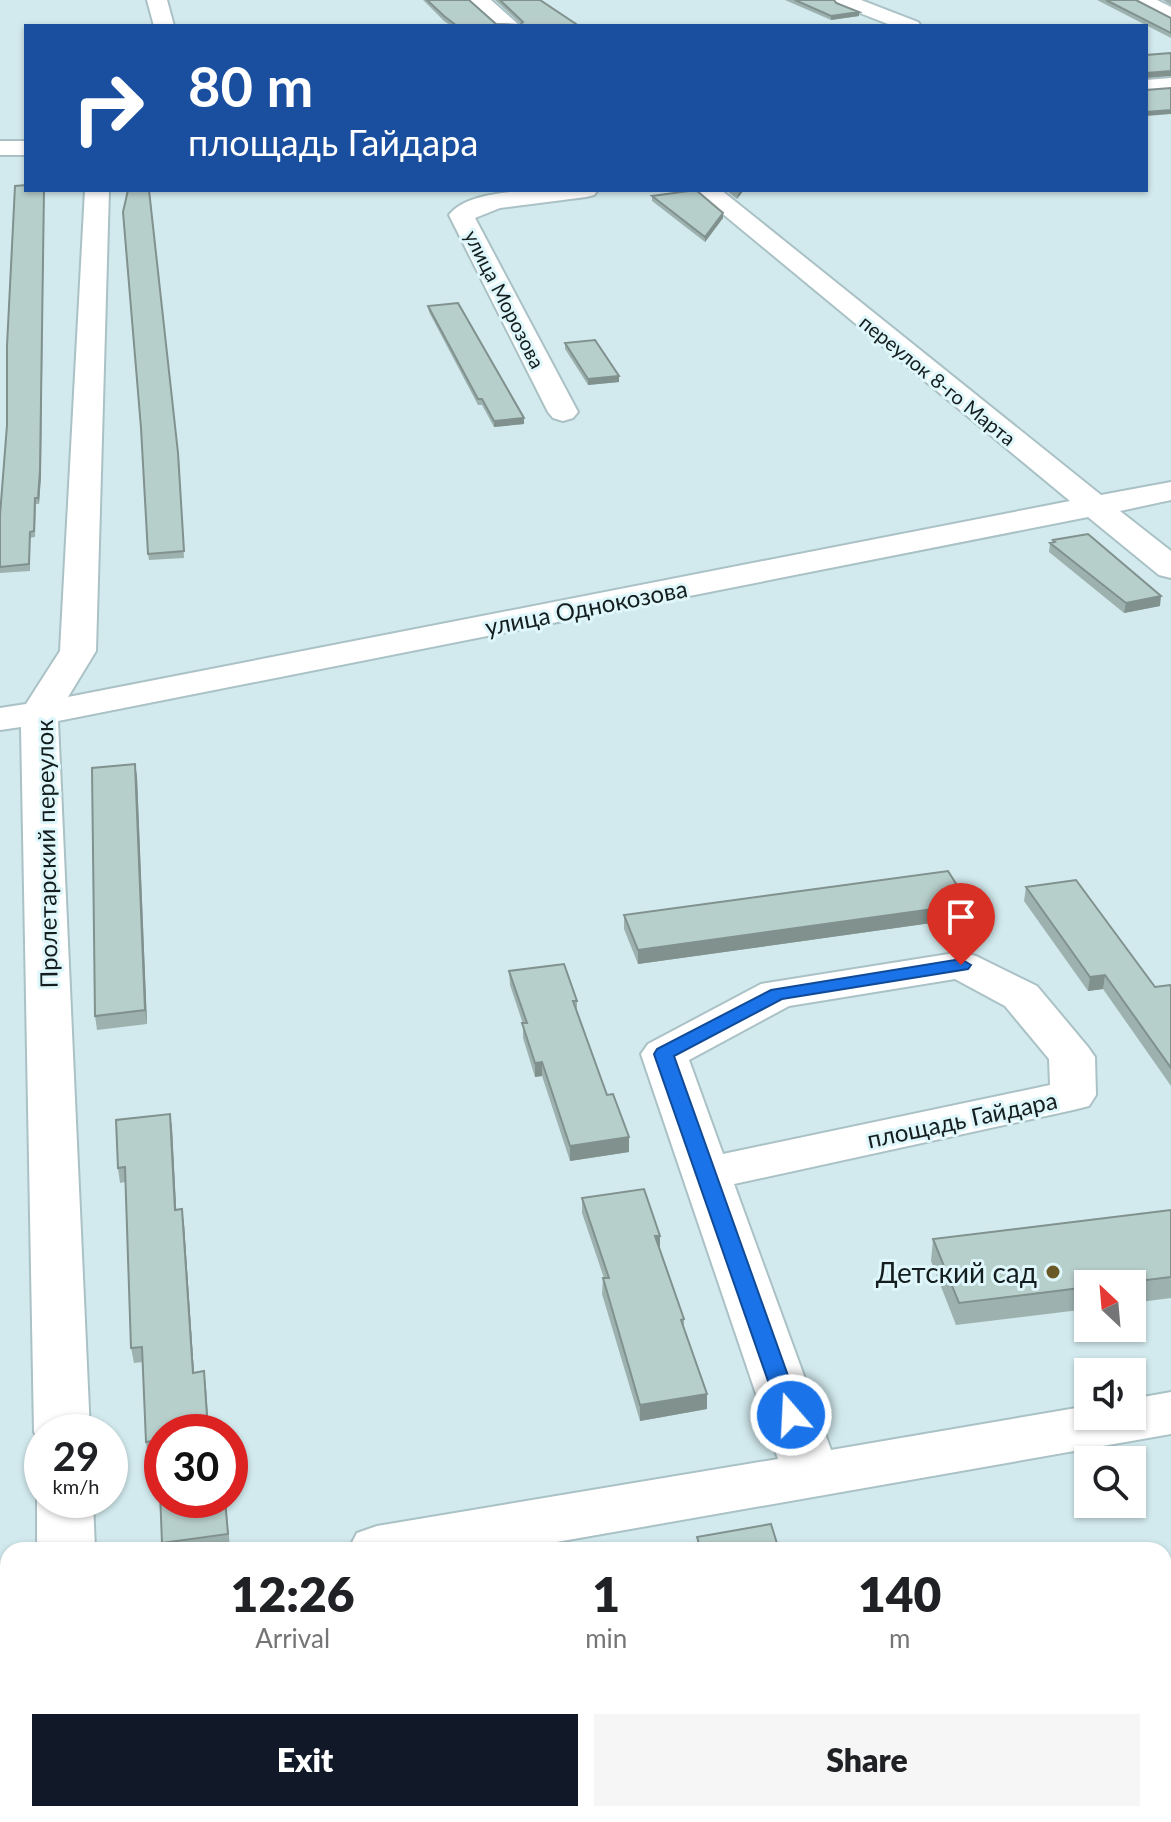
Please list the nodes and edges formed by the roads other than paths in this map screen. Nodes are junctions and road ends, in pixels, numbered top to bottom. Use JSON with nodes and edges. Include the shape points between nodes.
{"nodes":[{"id":1,"x":157,"y":0,"type":"edge"},
{"id":2,"x":479,"y":0,"type":"edge"},
{"id":3,"x":844,"y":0,"type":"edge"},
{"id":4,"x":1142,"y":0,"type":"edge"},
{"id":5,"x":1171,"y":14,"type":"edge"},
{"id":6,"x":163,"y":24,"type":"edge"},
{"id":7,"x":508,"y":24,"type":"edge"},
{"id":8,"x":906,"y":24,"type":"edge"},
{"id":9,"x":1171,"y":84,"type":"edge"},
{"id":10,"x":1148,"y":86,"type":"edge"},
{"id":11,"x":0,"y":148,"type":"edge"},
{"id":12,"x":24,"y":148,"type":"edge"},
{"id":13,"x":97,"y":192,"type":"edge"},
{"id":14,"x":569,"y":192,"type":"edge"},
{"id":15,"x":708,"y":192,"type":"edge"},
{"id":16,"x":563,"y":412,"type":"dead end"},
{"id":17,"x":1171,"y":491,"type":"edge"},
{"id":18,"x":1094,"y":507,"type":"junction"},
{"id":19,"x":1171,"y":568,"type":"edge"},
{"id":20,"x":39,"y":714,"type":"junction"},
{"id":21,"x":0,"y":719,"type":"edge"},
{"id":22,"x":706,"y":1174,"type":"junction"},
{"id":23,"x":1171,"y":1413,"type":"edge"},
{"id":24,"x":61,"y":1414,"type":"edge"},
{"id":25,"x":812,"y":1475,"type":"junction"},
{"id":26,"x":65,"y":1518,"type":"edge"},
{"id":27,"x":66,"y":1542,"type":"edge"},
{"id":28,"x":423,"y":1542,"type":"edge"}],
"edges":[{"from":1,"to":6,"type":"street"},
{"from":2,"to":7,"type":"street"},
{"from":3,"to":8,"type":"street"},
{"from":4,"to":5,"type":"street"},
{"from":9,"to":10,"type":"street"},
{"from":11,"to":12,"type":"street"},
{"from":13,"to":20,"type":"street","name":"Пролетарский переулок","via":[[78,651]]},
{"from":14,"to":16,"type":"street","name":"улица Морозова","via":[[495,201],[461,215]]},
{"from":15,"to":18,"type":"street","name":"переулок 8-го Марта"},
{"from":17,"to":18,"type":"street","name":"улица Однокозова"},
{"from":18,"to":19,"type":"street","name":"переулок 8-го Марта"},
{"from":18,"to":20,"type":"street","name":"улица Однокозова"},
{"from":20,"to":21,"type":"street","name":"улица Однокозова"},
{"from":20,"to":24,"type":"street","name":"Пролетарский переулок"},
{"from":22,"to":22,"type":"street","name":"площадь Гайдара","via":[[664,1054],[777,994],[961,965],[1021,996],[1072,1057],[1073,1095]]},
{"from":22,"to":25,"type":"street","name":"площадь Гайдара"},
{"from":23,"to":25,"type":"street"},
{"from":25,"to":28,"type":"street"},
{"from":26,"to":27,"type":"street"}]}
